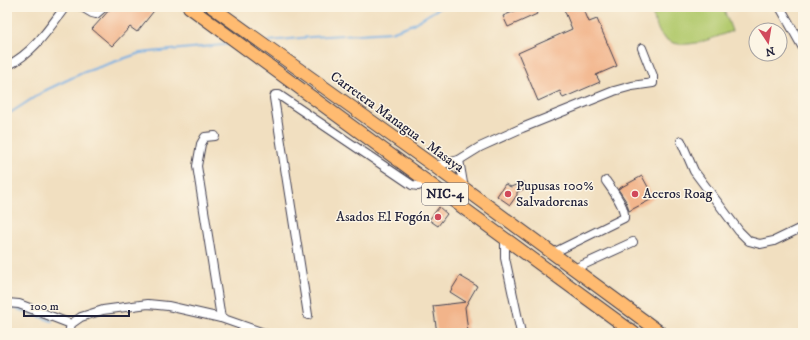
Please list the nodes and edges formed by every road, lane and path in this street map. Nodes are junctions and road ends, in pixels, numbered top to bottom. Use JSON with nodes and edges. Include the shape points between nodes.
{"nodes":[{"id":1,"x":65,"y":7,"type":"edge"},
{"id":2,"x":82,"y":7,"type":"edge"},
{"id":3,"x":104,"y":7,"type":"edge"},
{"id":4,"x":189,"y":7,"type":"edge"},
{"id":5,"x":212,"y":7,"type":"edge"},
{"id":6,"x":780,"y":7,"type":"edge"},
{"id":7,"x":642,"y":48,"type":"dead end"},
{"id":8,"x":803,"y":48,"type":"edge"},
{"id":9,"x":7,"y":66,"type":"edge"},
{"id":10,"x":215,"y":136,"type":"dead end"},
{"id":11,"x":681,"y":141,"type":"dead end"},
{"id":12,"x":389,"y":153,"type":"junction"},
{"id":13,"x":459,"y":160,"type":"junction"},
{"id":14,"x":434,"y":166,"type":"junction"},
{"id":15,"x":606,"y":181,"type":"dead end"},
{"id":16,"x":429,"y":182,"type":"junction"},
{"id":17,"x":464,"y":189,"type":"junction"},
{"id":18,"x":803,"y":227,"type":"edge"},
{"id":19,"x":505,"y":238,"type":"junction"},
{"id":20,"x":633,"y":242,"type":"dead end"},
{"id":21,"x":553,"y":253,"type":"junction"},
{"id":22,"x":574,"y":269,"type":"junction"},
{"id":23,"x":7,"y":303,"type":"edge"},
{"id":24,"x":308,"y":315,"type":"dead end"},
{"id":25,"x":221,"y":318,"type":"junction"},
{"id":26,"x":71,"y":324,"type":"junction"},
{"id":27,"x":69,"y":333,"type":"edge"},
{"id":28,"x":264,"y":333,"type":"edge"},
{"id":29,"x":520,"y":333,"type":"edge"},
{"id":30,"x":634,"y":333,"type":"edge"},
{"id":31,"x":661,"y":333,"type":"edge"}],
"edges":[{"from":1,"to":9,"type":"street","via":[[23,58]]},
{"from":2,"to":3,"type":"street","via":[[96,14]]},
{"from":4,"to":12,"type":"highway","number":"NIC-4"},
{"from":5,"to":14,"type":"highway","name":"Carretera Managua - Masaya","number":"NIC-4"},
{"from":6,"to":8,"type":"street"},
{"from":7,"to":13,"type":"street","via":[[653,76],[653,83],[614,91],[522,128],[480,147]]},
{"from":10,"to":25,"type":"street","via":[[206,137],[198,156],[197,166]]},
{"from":11,"to":18,"type":"street","via":[[694,171],[749,241],[760,244],[774,241]]},
{"from":12,"to":14,"type":"highway","via":[[422,170]]},
{"from":12,"to":16,"type":"highway","number":"NIC-4"},
{"from":13,"to":14,"type":"street"},
{"from":13,"to":17,"type":"street"},
{"from":14,"to":17,"type":"highway","name":"Carretera Managua - Masaya","number":"NIC-4"},
{"from":15,"to":21,"type":"street","via":[[623,208],[624,218]]},
{"from":16,"to":19,"type":"highway","number":"NIC-4"},
{"from":16,"to":24,"type":"street","via":[[418,186],[412,185],[279,95],[275,95]]},
{"from":17,"to":19,"type":"highway","via":[[476,206],[498,222]]},
{"from":17,"to":21,"type":"highway","name":"Carretera Managua - Masaya","number":"NIC-4"},
{"from":19,"to":29,"type":"street","via":[[505,258]]},
{"from":19,"to":30,"type":"highway","number":"NIC-4"},
{"from":20,"to":22,"type":"street"},
{"from":21,"to":22,"type":"highway","name":"Carretera Managua - Masaya","number":"NIC-4"},
{"from":22,"to":31,"type":"highway","name":"Carretera Managua - Masaya","number":"NIC-4"},
{"from":23,"to":26,"type":"street","via":[[19,304]]},
{"from":25,"to":26,"type":"street","via":[[148,304],[103,310],[81,317]]},
{"from":25,"to":28,"type":"street"},
{"from":26,"to":27,"type":"street"}]}
